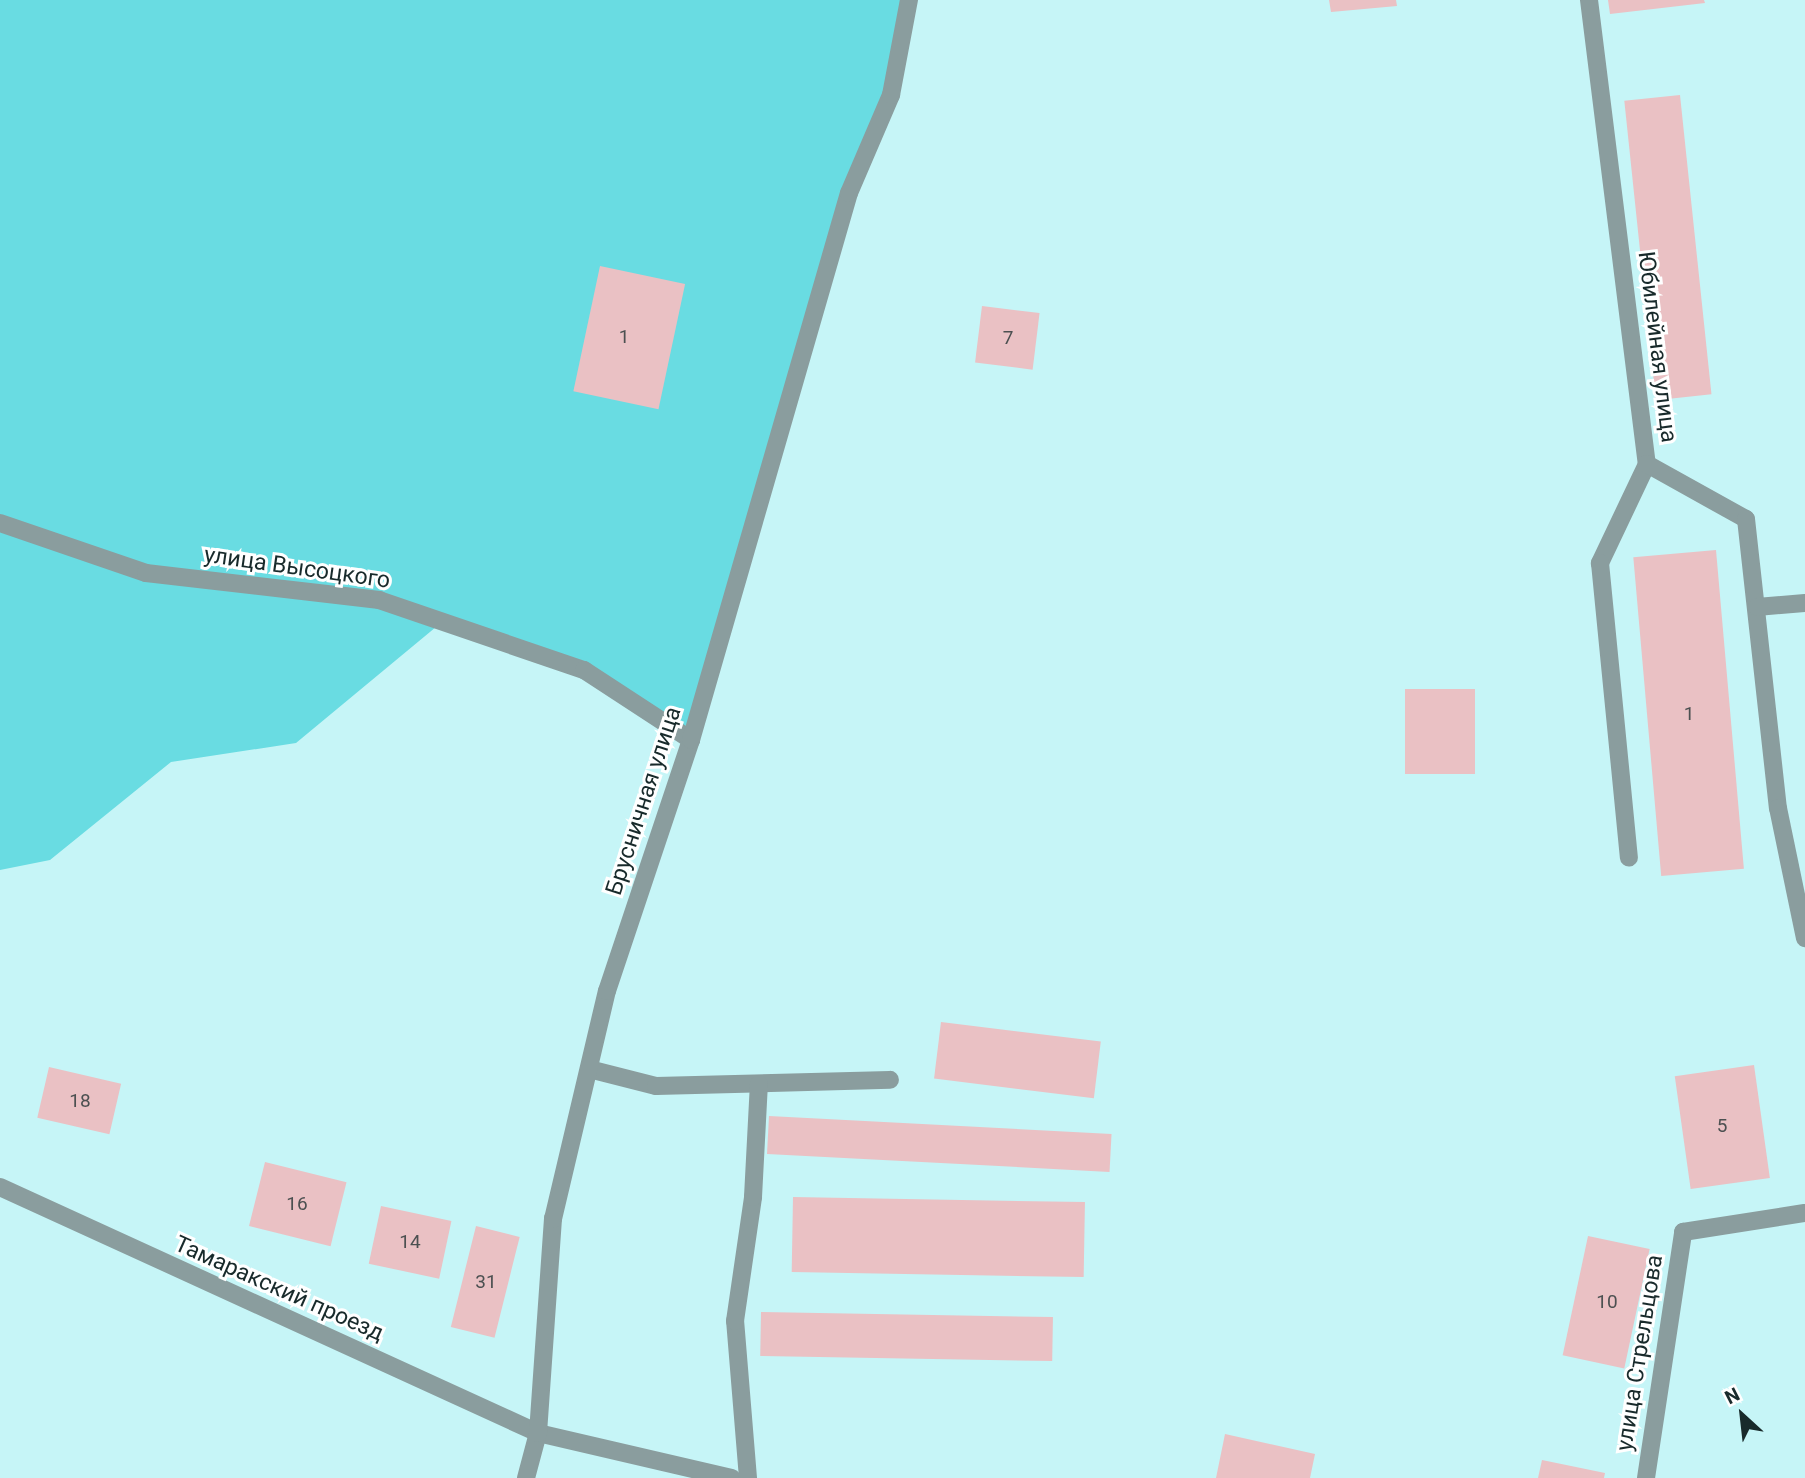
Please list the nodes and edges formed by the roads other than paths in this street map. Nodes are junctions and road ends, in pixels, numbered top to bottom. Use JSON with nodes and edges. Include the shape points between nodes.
{"nodes":[{"id":1,"x":909,"y":0,"type":"edge"},
{"id":2,"x":1589,"y":0,"type":"edge"},
{"id":3,"x":1647,"y":464,"type":"junction"},
{"id":4,"x":0,"y":523,"type":"edge"},
{"id":5,"x":1805,"y":603,"type":"edge"},
{"id":6,"x":1757,"y":607,"type":"junction"},
{"id":7,"x":691,"y":740,"type":"junction"},
{"id":8,"x":1629,"y":858,"type":"dead end"},
{"id":9,"x":1805,"y":938,"type":"edge"},
{"id":10,"x":589,"y":1069,"type":"junction"},
{"id":11,"x":890,"y":1080,"type":"dead end"},
{"id":12,"x":759,"y":1084,"type":"junction"},
{"id":13,"x":0,"y":1187,"type":"edge"},
{"id":14,"x":1805,"y":1213,"type":"edge"},
{"id":15,"x":538,"y":1433,"type":"junction"},
{"id":16,"x":526,"y":1478,"type":"edge"},
{"id":17,"x":732,"y":1478,"type":"edge"},
{"id":18,"x":747,"y":1478,"type":"edge"},
{"id":19,"x":1646,"y":1478,"type":"edge"}],
"edges":[{"from":1,"to":7,"type":"street","name":"Брусничная улица","via":[[891,95],[849,193]]},
{"from":2,"to":3,"type":"street","name":"Юбилейная улица"},
{"from":3,"to":6,"type":"street","via":[[1746,519]]},
{"from":3,"to":8,"type":"street","name":"Юбилейная улица","via":[[1600,563]]},
{"from":4,"to":7,"type":"street","name":"улица Высоцкого","via":[[146,573],[379,600],[584,670]]},
{"from":5,"to":6,"type":"street"},
{"from":6,"to":9,"type":"street","via":[[1778,808]]},
{"from":7,"to":10,"type":"street","name":"Брусничная улица","via":[[607,991]]},
{"from":10,"to":12,"type":"street","via":[[656,1086]]},
{"from":10,"to":15,"type":"street","name":"Брусничная улица","via":[[553,1219]]},
{"from":11,"to":12,"type":"street"},
{"from":12,"to":18,"type":"street","via":[[753,1197],[735,1321]]},
{"from":13,"to":15,"type":"street","name":"Тамаракский проезд"},
{"from":14,"to":19,"type":"street","name":"улица Стрельцова","via":[[1683,1231]]},
{"from":15,"to":16,"type":"street","name":"Брусничная улица"},
{"from":15,"to":17,"type":"street"}]}
